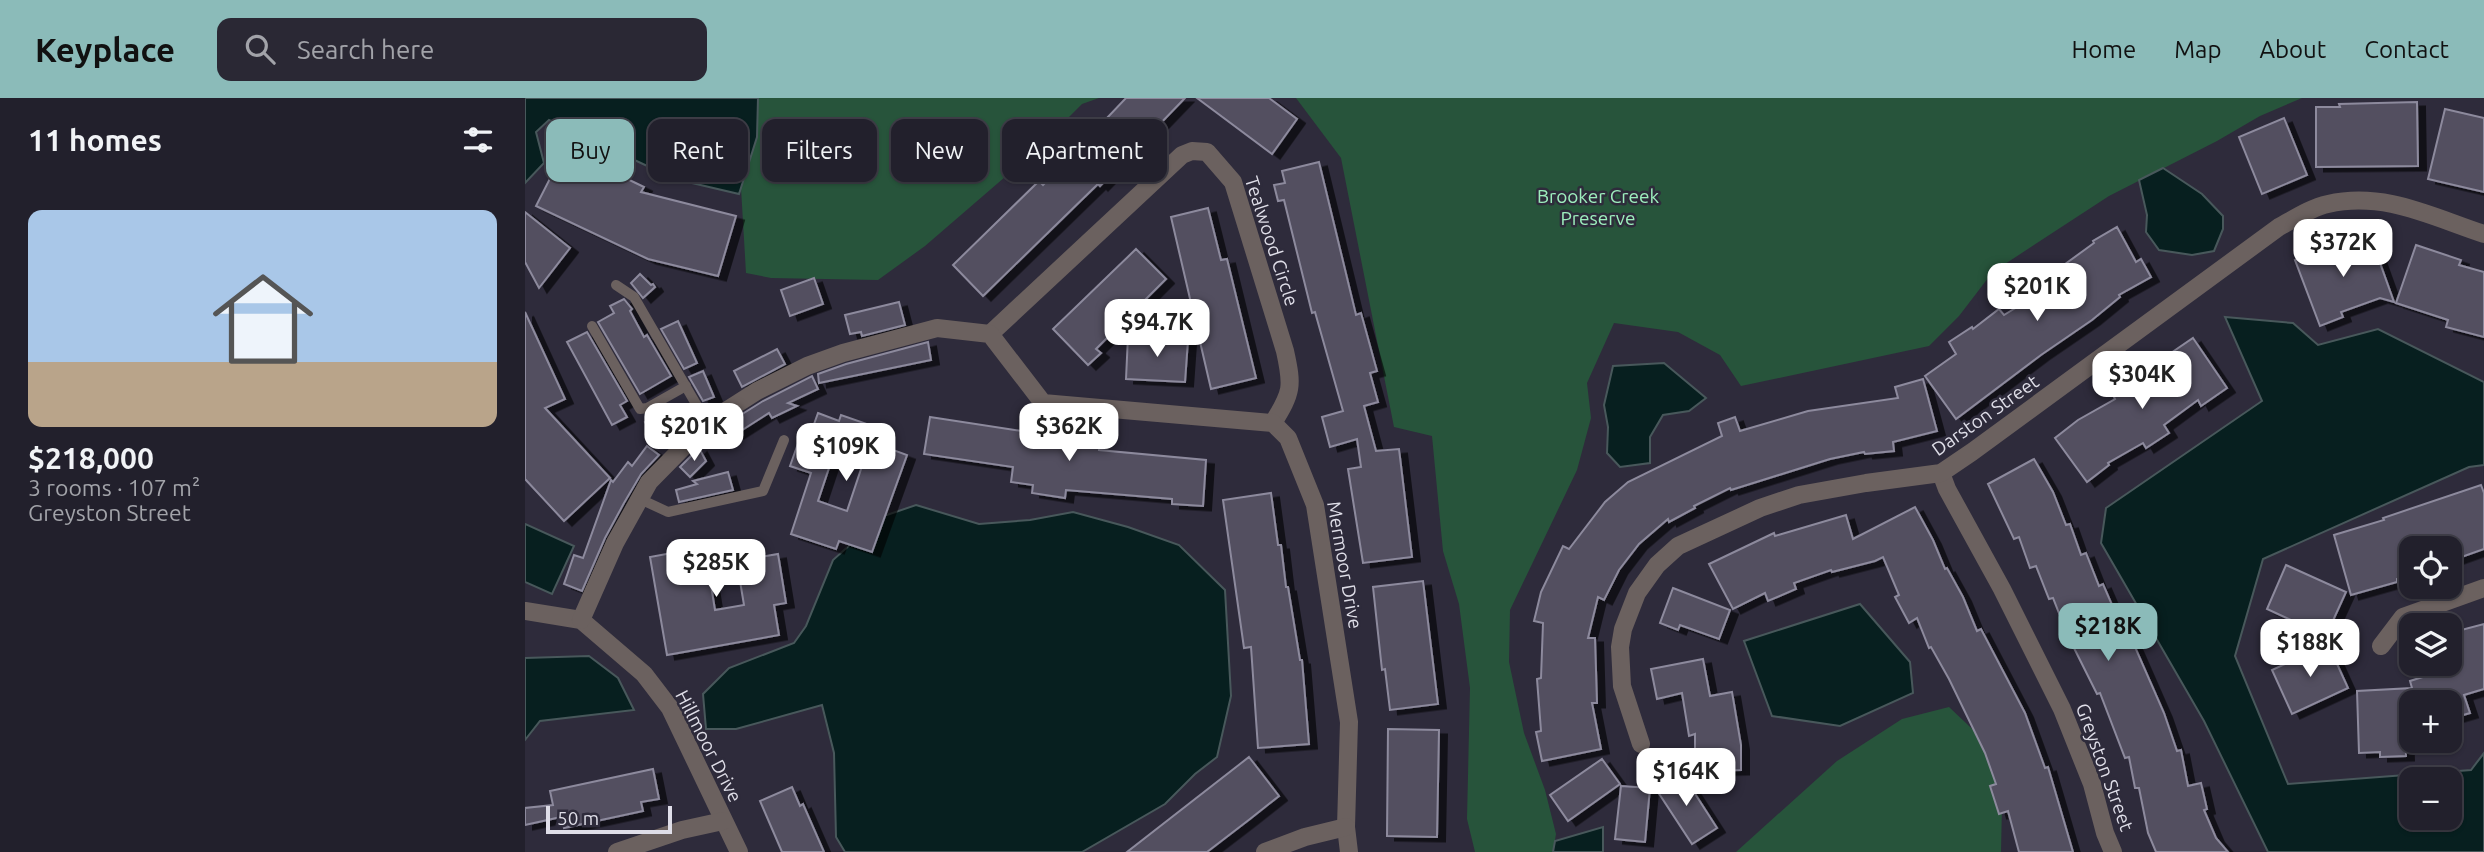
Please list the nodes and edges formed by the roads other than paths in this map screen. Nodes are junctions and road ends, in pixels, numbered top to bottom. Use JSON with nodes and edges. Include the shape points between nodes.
{"nodes":[{"id":1,"x":2484,"y":234,"type":"edge"},
{"id":2,"x":616,"y":285,"type":"dead end"},
{"id":3,"x":591,"y":326,"type":"dead end"},
{"id":4,"x":990,"y":334,"type":"junction"},
{"id":5,"x":686,"y":386,"type":"junction"},
{"id":6,"x":707,"y":423,"type":"junction"},
{"id":7,"x":1273,"y":423,"type":"junction"},
{"id":8,"x":784,"y":440,"type":"dead end"},
{"id":9,"x":1941,"y":473,"type":"junction"},
{"id":10,"x":640,"y":499,"type":"junction"},
{"id":11,"x":2484,"y":589,"type":"edge"},
{"id":12,"x":525,"y":611,"type":"edge"},
{"id":13,"x":581,"y":620,"type":"junction"},
{"id":14,"x":2381,"y":646,"type":"dead end"},
{"id":15,"x":1641,"y":744,"type":"dead end"},
{"id":16,"x":723,"y":821,"type":"junction"},
{"id":17,"x":1346,"y":827,"type":"junction"},
{"id":18,"x":617,"y":852,"type":"edge"},
{"id":19,"x":739,"y":852,"type":"edge"},
{"id":20,"x":1265,"y":852,"type":"edge"},
{"id":21,"x":1349,"y":852,"type":"edge"},
{"id":22,"x":2113,"y":852,"type":"edge"}],
"edges":[{"from":1,"to":9,"type":"street","name":"Darston Street","via":[[2389,203],[2328,204],[2309,211],[2279,227]]},
{"from":2,"to":5,"type":"lane","via":[[634,297]]},
{"from":3,"to":5,"type":"lane","via":[[640,409]]},
{"from":4,"to":6,"type":"street","via":[[937,328],[843,352],[757,391]]},
{"from":4,"to":7,"type":"street","via":[[1043,402]]},
{"from":4,"to":7,"type":"street","name":"Tealwood Circle","via":[[1182,155],[1207,152],[1233,182],[1291,375],[1289,397]]},
{"from":5,"to":6,"type":"lane"},
{"from":6,"to":10,"type":"street","via":[[649,482]]},
{"from":7,"to":17,"type":"street","name":"Mermoor Drive","via":[[1288,439],[1315,505],[1349,722]]},
{"from":8,"to":10,"type":"lane","via":[[763,491],[668,512]]},
{"from":9,"to":15,"type":"street","name":"Darston Street","via":[[1786,499],[1678,546],[1637,593],[1619,647],[1622,686]]},
{"from":9,"to":22,"type":"street","name":"Greyston Street","via":[[2062,709]]},
{"from":10,"to":13,"type":"street"},
{"from":11,"to":14,"type":"street","via":[[2403,617]]},
{"from":12,"to":13,"type":"street"},
{"from":13,"to":16,"type":"street","name":"Hillmoor Drive","via":[[644,674],[670,708]]},
{"from":16,"to":18,"type":"street"},
{"from":16,"to":19,"type":"street","name":"Hillmoor Drive"},
{"from":17,"to":20,"type":"street"},
{"from":17,"to":21,"type":"street","name":"Mermoor Drive"}]}
